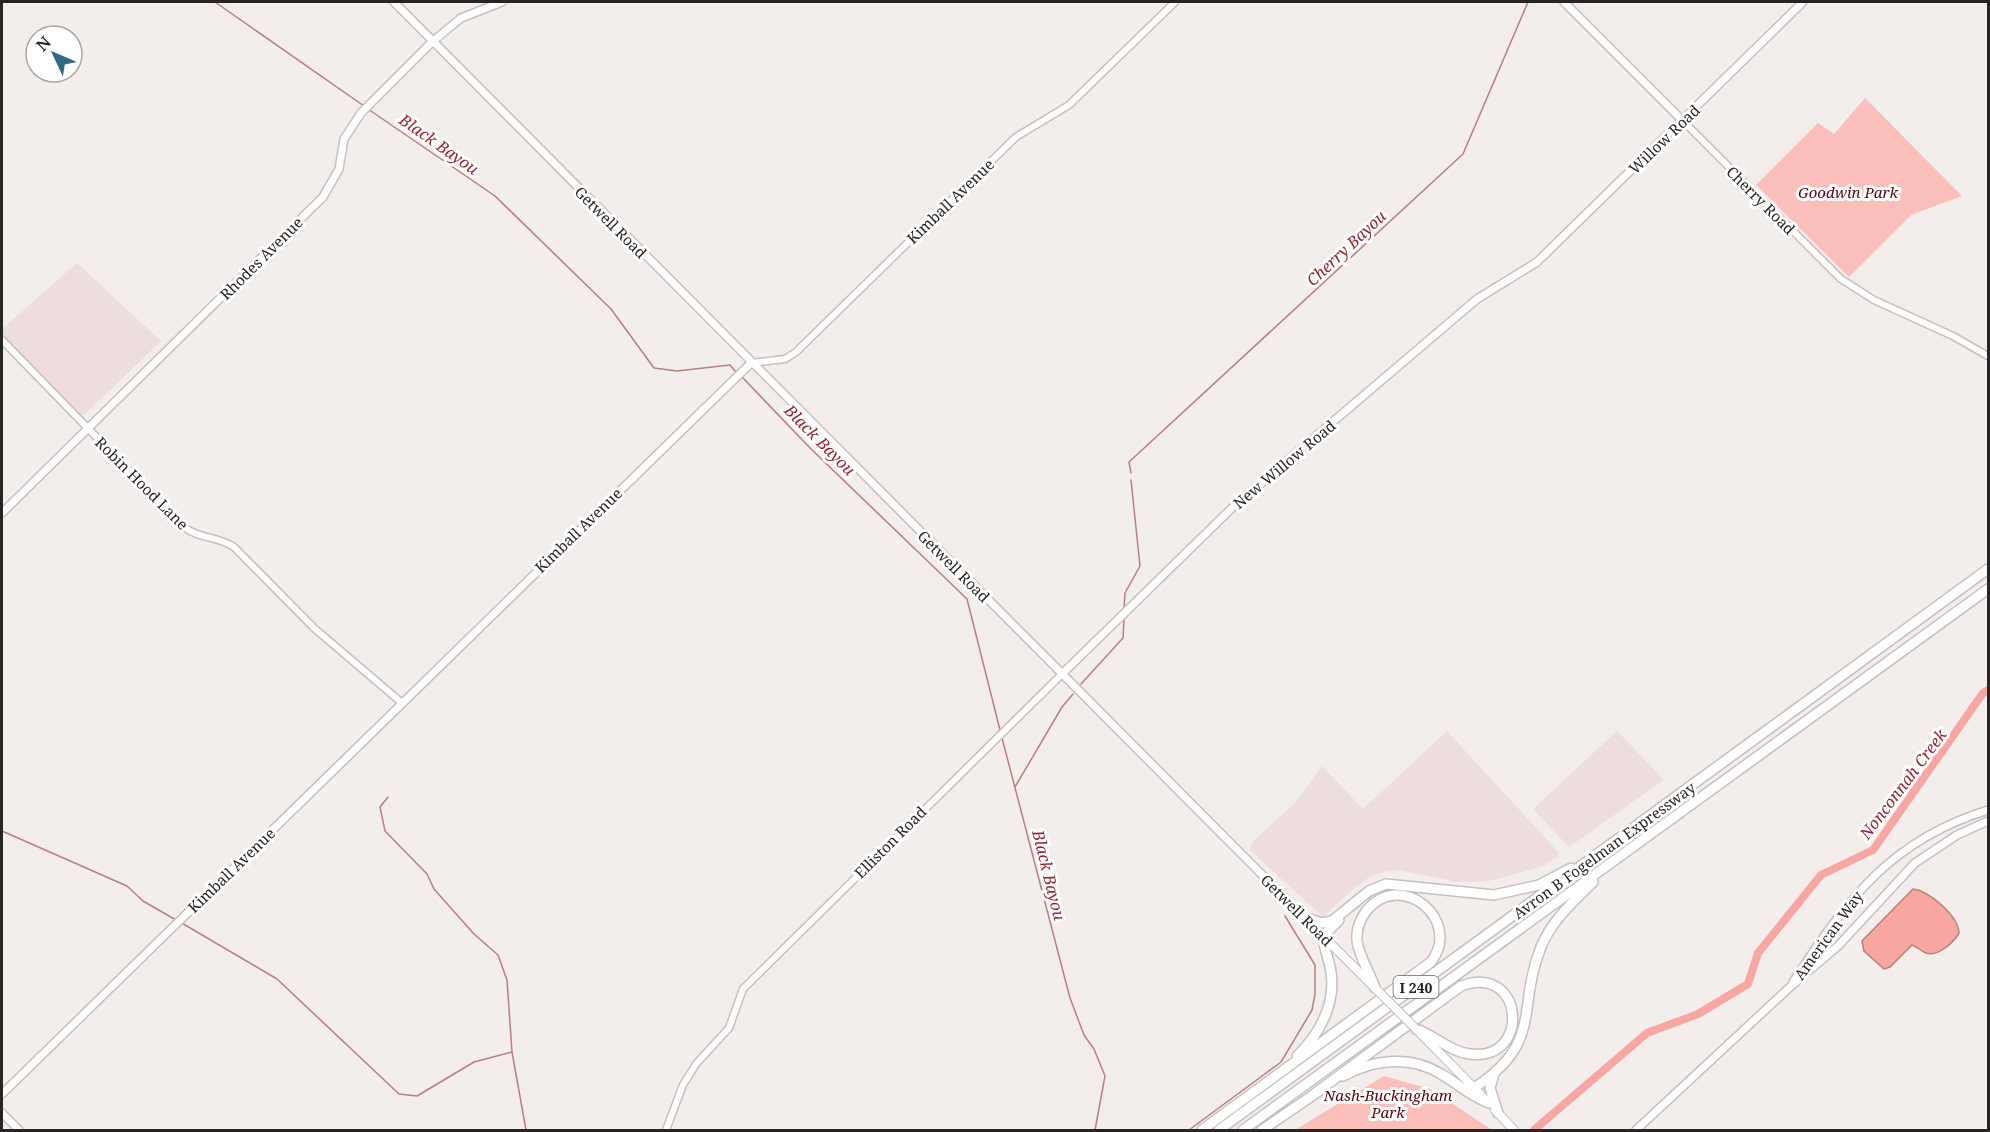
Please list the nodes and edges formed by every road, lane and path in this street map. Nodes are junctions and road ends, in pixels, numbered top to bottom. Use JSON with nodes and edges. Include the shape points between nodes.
{"nodes":[{"id":1,"x":394,"y":2,"type":"edge"},
{"id":2,"x":502,"y":2,"type":"edge"},
{"id":3,"x":1175,"y":2,"type":"edge"},
{"id":4,"x":1564,"y":2,"type":"edge"},
{"id":5,"x":1803,"y":2,"type":"edge"},
{"id":6,"x":432,"y":42,"type":"junction"},
{"id":7,"x":1683,"y":121,"type":"junction"},
{"id":8,"x":1522,"y":273,"type":"joint"},
{"id":9,"x":2,"y":340,"type":"edge"},
{"id":10,"x":1989,"y":356,"type":"edge"},
{"id":11,"x":751,"y":363,"type":"junction"},
{"id":12,"x":87,"y":428,"type":"junction"},
{"id":13,"x":2,"y":513,"type":"edge"},
{"id":14,"x":1989,"y":569,"type":"edge"},
{"id":15,"x":1989,"y":589,"type":"edge"},
{"id":16,"x":1062,"y":674,"type":"junction"},
{"id":17,"x":402,"y":703,"type":"junction"},
{"id":18,"x":1989,"y":810,"type":"edge"},
{"id":19,"x":1989,"y":821,"type":"edge"},
{"id":20,"x":1612,"y":843,"type":"junction"},
{"id":21,"x":1608,"y":866,"type":"junction"},
{"id":22,"x":1349,"y":908,"type":"junction"},
{"id":23,"x":1304,"y":917,"type":"junction"},
{"id":24,"x":1323,"y":936,"type":"junction"},
{"id":25,"x":1790,"y":987,"type":"junction"},
{"id":26,"x":1376,"y":990,"type":"junction"},
{"id":27,"x":1416,"y":1029,"type":"junction"},
{"id":28,"x":1495,"y":1071,"type":"junction"},
{"id":29,"x":15,"y":1080,"type":"junction"},
{"id":30,"x":2,"y":1085,"type":"edge"},
{"id":31,"x":1474,"y":1088,"type":"junction"},
{"id":32,"x":1256,"y":1091,"type":"junction"},
{"id":33,"x":2,"y":1094,"type":"edge"},
{"id":34,"x":1314,"y":1094,"type":"junction"},
{"id":35,"x":1489,"y":1103,"type":"junction"},
{"id":36,"x":2,"y":1113,"type":"edge"},
{"id":37,"x":1498,"y":1113,"type":"junction"},
{"id":38,"x":1511,"y":1128,"type":"edge"},
{"id":39,"x":19,"y":1131,"type":"edge"},
{"id":40,"x":666,"y":1131,"type":"edge"},
{"id":41,"x":1202,"y":1131,"type":"edge"},
{"id":42,"x":1219,"y":1131,"type":"edge"},
{"id":43,"x":1243,"y":1131,"type":"edge"},
{"id":44,"x":1262,"y":1131,"type":"edge"},
{"id":45,"x":1636,"y":1131,"type":"edge"}],
"edges":[{"from":1,"to":6,"type":"main road","name":"Getwell Road"},
{"from":2,"to":6,"type":"main road","name":"Rhodes Avenue","via":[[461,18]]},
{"from":3,"to":11,"type":"street","name":"Kimball Avenue","via":[[1069,105],[1016,137],[796,352],[785,359]]},
{"from":4,"to":7,"type":"main road","name":"Cherry Road"},
{"from":5,"to":7,"type":"main road","name":"Willow Road"},
{"from":6,"to":11,"type":"main road","name":"Getwell Road"},
{"from":6,"to":12,"type":"main road","name":"Rhodes Avenue","via":[[367,108],[344,139],[339,169],[323,197]]},
{"from":7,"to":8,"type":"main road","name":"Willow Road"},
{"from":7,"to":10,"type":"street","name":"Cherry Road","via":[[1841,279],[1868,297]]},
{"from":8,"to":16,"type":"main road","name":"New Willow Road","via":[[1477,299],[1234,506]]},
{"from":9,"to":12,"type":"street","name":"Robin Hood Lane"},
{"from":11,"to":16,"type":"main road","name":"Getwell Road"},
{"from":11,"to":17,"type":"main road","name":"Kimball Avenue"},
{"from":12,"to":13,"type":"main road","name":"Rhodes Avenue"},
{"from":12,"to":17,"type":"street","name":"Robin Hood Lane","via":[[184,527],[234,547],[314,628]]},
{"from":14,"to":20,"type":"highway","name":"Avron B Fogelman Expressway","number":"I 240"},
{"from":15,"to":21,"type":"highway","name":"Avron B Fogelman Expressway","number":"I 240"},
{"from":16,"to":23,"type":"main road","name":"Getwell Road"},
{"from":16,"to":40,"type":"street","name":"Elliston Road","via":[[742,989],[724,1036],[696,1064],[682,1085]]},
{"from":17,"to":29,"type":"main road","name":"Kimball Avenue"},
{"from":18,"to":25,"type":"main road","name":"American Way","via":[[1920,838],[1893,859],[1844,907]]},
{"from":19,"to":25,"type":"main road","name":"American Way","via":[[1957,835],[1915,862],[1859,927]]},
{"from":20,"to":22,"type":"highway","via":[[1549,880],[1516,891],[1474,895],[1393,884],[1374,889]]},
{"from":20,"to":42,"type":"highway","name":"Avron B Fogelman Expressway","number":"I 240"},
{"from":21,"to":28,"type":"highway","via":[[1550,930],[1536,964],[1524,1031],[1512,1053]]},
{"from":21,"to":43,"type":"highway","name":"Avron B Fogelman Expressway","number":"I 240"},
{"from":22,"to":23,"type":"highway","via":[[1328,923]]},
{"from":22,"to":24,"type":"highway"},
{"from":23,"to":24,"type":"main road","name":"Getwell Road"},
{"from":24,"to":26,"type":"main road","name":"Getwell Road"},
{"from":24,"to":32,"type":"highway","via":[[1332,981],[1327,1012],[1301,1052]]},
{"from":25,"to":45,"type":"main road","name":"American Way"},
{"from":26,"to":27,"type":"main road","name":"Getwell Road","bridge":true},
{"from":26,"to":32,"type":"highway","via":[[1358,947],[1361,919],[1371,905],[1385,897],[1412,897],[1430,909],[1440,930],[1431,962]]},
{"from":27,"to":31,"type":"main road","name":"Getwell Road"},
{"from":27,"to":34,"type":"highway","via":[[1461,1052],[1488,1053],[1502,1046],[1510,1035],[1513,1008],[1505,993],[1490,984],[1479,981],[1461,986]]},
{"from":28,"to":31,"type":"highway"},
{"from":28,"to":37,"type":"highway","via":[[1490,1088]]},
{"from":29,"to":30,"type":"main road"},
{"from":29,"to":33,"type":"main road","name":"Kimball Avenue"},
{"from":31,"to":35,"type":"main road","name":"Getwell Road"},
{"from":32,"to":41,"type":"highway"},
{"from":34,"to":35,"type":"highway","via":[[1367,1066],[1404,1061],[1432,1069],[1467,1094]]},
{"from":34,"to":44,"type":"highway"},
{"from":35,"to":37,"type":"main road","name":"Getwell Road"},
{"from":36,"to":39,"type":"main road"},
{"from":37,"to":38,"type":"main road","name":"Getwell Road"}]}
